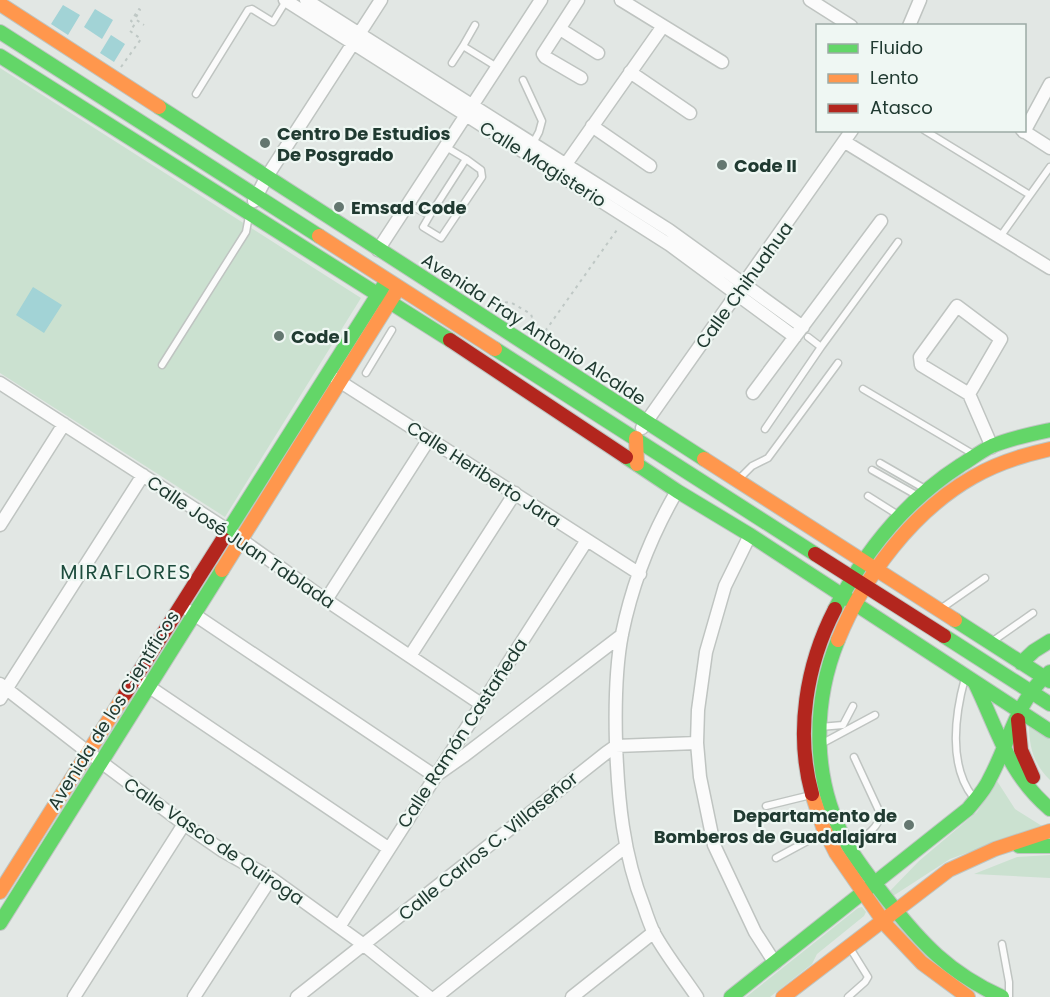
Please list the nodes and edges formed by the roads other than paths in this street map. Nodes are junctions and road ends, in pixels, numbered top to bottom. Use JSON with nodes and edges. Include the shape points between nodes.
{"nodes":[{"id":1,"x":286,"y":0,"type":"edge"},
{"id":2,"x":306,"y":0,"type":"edge"},
{"id":3,"x":381,"y":0,"type":"edge"},
{"id":4,"x":541,"y":0,"type":"edge"},
{"id":5,"x":578,"y":0,"type":"edge"},
{"id":6,"x":621,"y":0,"type":"edge"},
{"id":7,"x":810,"y":0,"type":"edge"},
{"id":8,"x":920,"y":0,"type":"edge"},
{"id":9,"x":0,"y":4,"type":"edge"},
{"id":10,"x":848,"y":24,"type":"edge"},
{"id":11,"x":910,"y":24,"type":"edge"},
{"id":12,"x":475,"y":25,"type":"dead end"},
{"id":13,"x":663,"y":26,"type":"junction"},
{"id":14,"x":560,"y":28,"type":"junction"},
{"id":15,"x":0,"y":32,"type":"edge"},
{"id":16,"x":356,"y":39,"type":"junction"},
{"id":17,"x":463,"y":46,"type":"junction"},
{"id":18,"x":598,"y":53,"type":"dead end"},
{"id":19,"x":0,"y":56,"type":"edge"},
{"id":20,"x":722,"y":62,"type":"dead end"},
{"id":21,"x":452,"y":63,"type":"dead end"},
{"id":22,"x":498,"y":67,"type":"junction"},
{"id":23,"x":630,"y":72,"type":"junction"},
{"id":24,"x":581,"y":78,"type":"dead end"},
{"id":25,"x":523,"y":80,"type":"dead end"},
{"id":26,"x":1050,"y":84,"type":"edge"},
{"id":27,"x":196,"y":94,"type":"dead end"},
{"id":28,"x":470,"y":111,"type":"junction"},
{"id":29,"x":690,"y":112,"type":"dead end"},
{"id":30,"x":592,"y":126,"type":"junction"},
{"id":31,"x":1026,"y":126,"type":"edge"},
{"id":32,"x":851,"y":132,"type":"edge"},
{"id":33,"x":927,"y":132,"type":"edge"},
{"id":34,"x":1025,"y":132,"type":"edge"},
{"id":35,"x":846,"y":142,"type":"junction"},
{"id":36,"x":446,"y":147,"type":"junction"},
{"id":37,"x":530,"y":148,"type":"junction"},
{"id":38,"x":1050,"y":148,"type":"edge"},
{"id":39,"x":466,"y":159,"type":"junction"},
{"id":40,"x":566,"y":164,"type":"junction"},
{"id":41,"x":650,"y":166,"type":"dead end"},
{"id":42,"x":1050,"y":167,"type":"edge"},
{"id":43,"x":266,"y":178,"type":"junction"},
{"id":44,"x":1030,"y":195,"type":"junction"},
{"id":45,"x":256,"y":197,"type":"junction"},
{"id":46,"x":408,"y":205,"type":"junction"},
{"id":47,"x":250,"y":214,"type":"junction"},
{"id":48,"x":430,"y":215,"type":"junction"},
{"id":49,"x":881,"y":221,"type":"dead end"},
{"id":50,"x":1000,"y":237,"type":"junction"},
{"id":51,"x":898,"y":242,"type":"dead end"},
{"id":52,"x":378,"y":250,"type":"junction"},
{"id":53,"x":403,"y":267,"type":"junction"},
{"id":54,"x":1050,"y":268,"type":"edge"},
{"id":55,"x":393,"y":283,"type":"junction"},
{"id":56,"x":742,"y":289,"type":"junction"},
{"id":57,"x":384,"y":298,"type":"junction"},
{"id":58,"x":392,"y":330,"type":"dead end"},
{"id":59,"x":802,"y":334,"type":"junction"},
{"id":60,"x":363,"y":345,"type":"junction"},
{"id":61,"x":822,"y":347,"type":"junction"},
{"id":62,"x":378,"y":354,"type":"junction"},
{"id":63,"x":838,"y":363,"type":"dead end"},
{"id":64,"x":162,"y":365,"type":"dead end"},
{"id":65,"x":366,"y":373,"type":"dead end"},
{"id":66,"x":334,"y":377,"type":"junction"},
{"id":67,"x":0,"y":383,"type":"edge"},
{"id":68,"x":863,"y":389,"type":"dead end"},
{"id":69,"x":753,"y":393,"type":"dead end"},
{"id":70,"x":969,"y":394,"type":"junction"},
{"id":71,"x":646,"y":422,"type":"junction"},
{"id":72,"x":64,"y":424,"type":"junction"},
{"id":73,"x":765,"y":429,"type":"dead end"},
{"id":74,"x":1050,"y":430,"type":"edge"},
{"id":75,"x":636,"y":438,"type":"junction"},
{"id":76,"x":429,"y":439,"type":"junction"},
{"id":77,"x":992,"y":447,"type":"junction"},
{"id":78,"x":1050,"y":449,"type":"edge"},
{"id":79,"x":976,"y":455,"type":"junction"},
{"id":80,"x":880,"y":463,"type":"dead end"},
{"id":81,"x":637,"y":464,"type":"junction"},
{"id":82,"x":872,"y":470,"type":"dead end"},
{"id":83,"x":143,"y":475,"type":"junction"},
{"id":84,"x":738,"y":481,"type":"junction"},
{"id":85,"x":677,"y":491,"type":"junction"},
{"id":86,"x":922,"y":493,"type":"junction"},
{"id":87,"x":515,"y":494,"type":"junction"},
{"id":88,"x":868,"y":496,"type":"dead end"},
{"id":89,"x":898,"y":515,"type":"junction"},
{"id":90,"x":0,"y":525,"type":"edge"},
{"id":91,"x":229,"y":531,"type":"junction"},
{"id":92,"x":750,"y":535,"type":"junction"},
{"id":93,"x":242,"y":540,"type":"junction"},
{"id":94,"x":587,"y":540,"type":"junction"},
{"id":95,"x":863,"y":561,"type":"junction"},
{"id":96,"x":877,"y":570,"type":"junction"},
{"id":97,"x":640,"y":574,"type":"junction"},
{"id":98,"x":853,"y":576,"type":"junction"},
{"id":99,"x":985,"y":578,"type":"dead end"},
{"id":100,"x":867,"y":586,"type":"junction"},
{"id":101,"x":841,"y":595,"type":"junction"},
{"id":102,"x":326,"y":600,"type":"junction"},
{"id":103,"x":856,"y":605,"type":"junction"},
{"id":104,"x":181,"y":606,"type":"junction"},
{"id":105,"x":939,"y":610,"type":"junction"},
{"id":106,"x":1033,"y":613,"type":"dead end"},
{"id":107,"x":194,"y":615,"type":"junction"},
{"id":108,"x":622,"y":635,"type":"junction"},
{"id":109,"x":1050,"y":641,"type":"edge"},
{"id":110,"x":990,"y":643,"type":"junction"},
{"id":111,"x":410,"y":656,"type":"junction"},
{"id":112,"x":1021,"y":663,"type":"junction"},
{"id":113,"x":1048,"y":676,"type":"edge"},
{"id":114,"x":136,"y":678,"type":"junction"},
{"id":115,"x":970,"y":680,"type":"junction"},
{"id":116,"x":149,"y":687,"type":"junction"},
{"id":117,"x":2,"y":691,"type":"edge"},
{"id":118,"x":1030,"y":691,"type":"junction"},
{"id":119,"x":481,"y":704,"type":"junction"},
{"id":120,"x":1050,"y":704,"type":"edge"},
{"id":121,"x":853,"y":706,"type":"dead end"},
{"id":122,"x":1019,"y":711,"type":"junction"},
{"id":123,"x":875,"y":715,"type":"dead end"},
{"id":124,"x":820,"y":727,"type":"junction"},
{"id":125,"x":1050,"y":732,"type":"edge"},
{"id":126,"x":697,"y":743,"type":"junction"},
{"id":127,"x":820,"y":744,"type":"junction"},
{"id":128,"x":616,"y":746,"type":"junction"},
{"id":129,"x":1003,"y":748,"type":"junction"},
{"id":130,"x":89,"y":753,"type":"junction"},
{"id":131,"x":854,"y":757,"type":"dead end"},
{"id":132,"x":102,"y":763,"type":"junction"},
{"id":133,"x":435,"y":776,"type":"junction"},
{"id":134,"x":1050,"y":794,"type":"edge"},
{"id":135,"x":811,"y":795,"type":"junction"},
{"id":136,"x":975,"y":801,"type":"junction"},
{"id":137,"x":766,"y":806,"type":"dead end"},
{"id":138,"x":1050,"y":809,"type":"edge"},
{"id":139,"x":184,"y":824,"type":"junction"},
{"id":140,"x":825,"y":831,"type":"junction"},
{"id":141,"x":1050,"y":831,"type":"edge"},
{"id":142,"x":1001,"y":846,"type":"junction"},
{"id":143,"x":1050,"y":846,"type":"edge"},
{"id":144,"x":625,"y":847,"type":"junction"},
{"id":145,"x":388,"y":848,"type":"junction"},
{"id":146,"x":842,"y":850,"type":"junction"},
{"id":147,"x":776,"y":858,"type":"dead end"},
{"id":148,"x":271,"y":878,"type":"junction"},
{"id":149,"x":875,"y":883,"type":"junction"},
{"id":150,"x":0,"y":892,"type":"edge"},
{"id":151,"x":863,"y":893,"type":"junction"},
{"id":152,"x":895,"y":911,"type":"junction"},
{"id":153,"x":882,"y":921,"type":"junction"},
{"id":154,"x":0,"y":923,"type":"edge"},
{"id":155,"x":339,"y":927,"type":"junction"},
{"id":156,"x":654,"y":932,"type":"junction"},
{"id":157,"x":1002,"y":944,"type":"dead end"},
{"id":158,"x":363,"y":945,"type":"junction"},
{"id":159,"x":849,"y":948,"type":"junction"},
{"id":160,"x":775,"y":963,"type":"junction"},
{"id":161,"x":800,"y":992,"type":"edge"},
{"id":162,"x":74,"y":997,"type":"edge"},
{"id":163,"x":194,"y":997,"type":"edge"},
{"id":164,"x":297,"y":997,"type":"edge"},
{"id":165,"x":429,"y":997,"type":"edge"},
{"id":166,"x":436,"y":997,"type":"edge"},
{"id":167,"x":572,"y":997,"type":"edge"},
{"id":168,"x":697,"y":997,"type":"edge"},
{"id":169,"x":730,"y":997,"type":"edge"},
{"id":170,"x":783,"y":997,"type":"edge"},
{"id":171,"x":848,"y":997,"type":"edge"},
{"id":172,"x":968,"y":997,"type":"edge"},
{"id":173,"x":1002,"y":997,"type":"edge"},
{"id":174,"x":1008,"y":997,"type":"edge"}],
"edges":[{"from":1,"to":16,"type":"street","name":"Calle Magisterio"},
{"from":1,"to":27,"type":"lane","via":[[273,22],[248,10]]},
{"from":2,"to":16,"type":"street","name":"Calle Magisterio"},
{"from":3,"to":16,"type":"street"},
{"from":4,"to":22,"type":"street"},
{"from":5,"to":14,"type":"street"},
{"from":6,"to":13,"type":"street"},
{"from":7,"to":10,"type":"street"},
{"from":8,"to":11,"type":"street"},
{"from":9,"to":43,"type":"street","name":"Avenida Fray Antonio Alcalde"},
{"from":12,"to":17,"type":"lane"},
{"from":13,"to":20,"type":"street"},
{"from":13,"to":23,"type":"street"},
{"from":14,"to":18,"type":"street"},
{"from":14,"to":24,"type":"street","via":[[543,54]]},
{"from":15,"to":45,"type":"street","name":"Avenida Fray Antonio Alcalde"},
{"from":16,"to":28,"type":"street","name":"Calle Magisterio"},
{"from":16,"to":43,"type":"street"},
{"from":17,"to":21,"type":"lane"},
{"from":17,"to":22,"type":"lane"},
{"from":19,"to":47,"type":"street"},
{"from":22,"to":28,"type":"street"},
{"from":23,"to":29,"type":"street"},
{"from":23,"to":30,"type":"street"},
{"from":25,"to":37,"type":"lane","via":[[542,121]]},
{"from":26,"to":31,"type":"street"},
{"from":28,"to":36,"type":"street"},
{"from":28,"to":37,"type":"street","name":"Calle Magisterio"},
{"from":30,"to":40,"type":"street"},
{"from":30,"to":41,"type":"street"},
{"from":32,"to":35,"type":"street","name":"Calle Chihuahua"},
{"from":33,"to":44,"type":"lane"},
{"from":34,"to":38,"type":"street"},
{"from":35,"to":50,"type":"street"},
{"from":35,"to":56,"type":"street","name":"Calle Chihuahua"},
{"from":36,"to":39,"type":"lane"},
{"from":36,"to":46,"type":"street"},
{"from":37,"to":40,"type":"street","name":"Calle Magisterio"},
{"from":37,"to":56,"type":"street","name":"Calle Magisterio","via":[[626,217]]},
{"from":39,"to":48,"type":"lane"},
{"from":39,"to":48,"type":"lane","via":[[481,170],[482,177],[441,238],[423,227]]},
{"from":40,"to":56,"type":"street","name":"Calle Magisterio","via":[[669,230]]},
{"from":42,"to":44,"type":"lane"},
{"from":43,"to":45,"type":"street"},
{"from":43,"to":52,"type":"street","name":"Avenida Fray Antonio Alcalde"},
{"from":44,"to":50,"type":"lane"},
{"from":45,"to":47,"type":"street"},
{"from":45,"to":55,"type":"street","name":"Avenida Fray Antonio Alcalde"},
{"from":46,"to":48,"type":"lane"},
{"from":46,"to":52,"type":"street"},
{"from":47,"to":57,"type":"street"},
{"from":47,"to":64,"type":"lane","via":[[246,232]]},
{"from":49,"to":59,"type":"street"},
{"from":50,"to":54,"type":"street"},
{"from":51,"to":61,"type":"lane"},
{"from":52,"to":53,"type":"street","name":"Avenida Fray Antonio Alcalde"},
{"from":53,"to":55,"type":"street","name":"Avenida de los Científicos"},
{"from":53,"to":71,"type":"street","name":"Avenida Fray Antonio Alcalde"},
{"from":55,"to":57,"type":"street","name":"Avenida de los Científicos"},
{"from":55,"to":75,"type":"street","name":"Avenida Fray Antonio Alcalde"},
{"from":56,"to":59,"type":"street","name":"Calle Magisterio"},
{"from":56,"to":71,"type":"street","name":"Calle Chihuahua"},
{"from":57,"to":60,"type":"street","name":"Avenida de los Científicos"},
{"from":57,"to":66,"type":"street","name":"Avenida de los Científicos"},
{"from":57,"to":81,"type":"street"},
{"from":58,"to":62,"type":"lane"},
{"from":59,"to":61,"type":"lane"},
{"from":59,"to":69,"type":"street"},
{"from":60,"to":62,"type":"lane"},
{"from":60,"to":66,"type":"street","name":"Avenida de los Científicos"},
{"from":61,"to":73,"type":"lane"},
{"from":62,"to":65,"type":"lane"},
{"from":63,"to":84,"type":"lane","via":[[768,458],[752,466]]},
{"from":66,"to":76,"type":"street","name":"Calle Heriberto Jara"},
{"from":66,"to":91,"type":"street","name":"Avenida de los Científicos"},
{"from":66,"to":93,"type":"street","name":"Avenida de los Científicos"},
{"from":67,"to":72,"type":"street","name":"Calle José Juan Tablada"},
{"from":68,"to":79,"type":"lane"},
{"from":70,"to":70,"type":"street","via":[[920,362],[957,306],[1001,339]]},
{"from":70,"to":77,"type":"street"},
{"from":71,"to":75,"type":"street","name":"Calle Chihuahua"},
{"from":71,"to":84,"type":"street","name":"Avenida Fray Antonio Alcalde"},
{"from":72,"to":83,"type":"street","name":"Calle José Juan Tablada"},
{"from":72,"to":90,"type":"street"},
{"from":74,"to":77,"type":"street"},
{"from":75,"to":81,"type":"street"},
{"from":75,"to":98,"type":"street","name":"Avenida Fray Antonio Alcalde"},
{"from":76,"to":87,"type":"street","name":"Calle Heriberto Jara"},
{"from":76,"to":102,"type":"street"},
{"from":77,"to":79,"type":"street"},
{"from":78,"to":96,"type":"street","via":[[991,467],[951,490],[919,518]]},
{"from":79,"to":86,"type":"street"},
{"from":80,"to":86,"type":"lane"},
{"from":81,"to":85,"type":"street"},
{"from":82,"to":86,"type":"lane"},
{"from":83,"to":91,"type":"street","name":"Calle José Juan Tablada"},
{"from":83,"to":117,"type":"street"},
{"from":84,"to":95,"type":"street","name":"Avenida Fray Antonio Alcalde"},
{"from":85,"to":92,"type":"street"},
{"from":85,"to":97,"type":"street"},
{"from":86,"to":89,"type":"street"},
{"from":87,"to":94,"type":"street","name":"Calle Heriberto Jara"},
{"from":87,"to":111,"type":"street"},
{"from":88,"to":89,"type":"lane"},
{"from":89,"to":95,"type":"street"},
{"from":91,"to":93,"type":"street","name":"Calle José Juan Tablada"},
{"from":91,"to":104,"type":"street","name":"Avenida de los Científicos"},
{"from":92,"to":101,"type":"street"},
{"from":92,"to":126,"type":"street","via":[[725,586],[706,652]]},
{"from":93,"to":102,"type":"street","name":"Calle José Juan Tablada"},
{"from":93,"to":107,"type":"street","name":"Avenida de los Científicos"},
{"from":94,"to":97,"type":"street","name":"Calle Heriberto Jara"},
{"from":94,"to":119,"type":"street","name":"Calle Ramón Castañeda"},
{"from":95,"to":96,"type":"street","name":"Avenida Fray Antonio Alcalde"},
{"from":95,"to":98,"type":"street"},
{"from":96,"to":100,"type":"street"},
{"from":96,"to":105,"type":"street","name":"Avenida Fray Antonio Alcalde"},
{"from":97,"to":108,"type":"street"},
{"from":98,"to":100,"type":"street","name":"Avenida Fray Antonio Alcalde"},
{"from":98,"to":101,"type":"street"},
{"from":99,"to":105,"type":"lane"},
{"from":100,"to":103,"type":"street"},
{"from":100,"to":118,"type":"street","name":"Avenida Fray Antonio Alcalde"},
{"from":101,"to":103,"type":"street"},
{"from":101,"to":135,"type":"street","via":[[820,639],[808,678],[803,746]]},
{"from":102,"to":111,"type":"street","name":"Calle José Juan Tablada"},
{"from":103,"to":115,"type":"street"},
{"from":103,"to":124,"type":"street","via":[[834,647],[823,685]]},
{"from":104,"to":107,"type":"street"},
{"from":104,"to":114,"type":"street","name":"Avenida de los Científicos"},
{"from":105,"to":110,"type":"street","name":"Avenida Fray Antonio Alcalde"},
{"from":106,"to":110,"type":"lane"},
{"from":107,"to":116,"type":"street","name":"Avenida de los Científicos"},
{"from":107,"to":133,"type":"street"},
{"from":108,"to":128,"type":"street","via":[[616,682]]},
{"from":108,"to":133,"type":"street"},
{"from":109,"to":112,"type":"street"},
{"from":110,"to":112,"type":"street","name":"Avenida Fray Antonio Alcalde"},
{"from":111,"to":119,"type":"street","name":"Calle José Juan Tablada"},
{"from":112,"to":113,"type":"street","name":"Avenida Fray Antonio Alcalde"},
{"from":113,"to":118,"type":"street"},
{"from":114,"to":116,"type":"street"},
{"from":114,"to":130,"type":"street","name":"Avenida de los Científicos"},
{"from":115,"to":122,"type":"street"},
{"from":115,"to":129,"type":"street","via":[[983,698]]},
{"from":115,"to":136,"type":"lane","via":[[957,708],[956,727],[960,776]]},
{"from":116,"to":132,"type":"street","name":"Avenida de los Científicos"},
{"from":116,"to":145,"type":"street"},
{"from":117,"to":130,"type":"street","name":"Calle Vasco de Quiroga"},
{"from":118,"to":120,"type":"street","name":"Avenida Fray Antonio Alcalde"},
{"from":118,"to":122,"type":"street"},
{"from":119,"to":133,"type":"street","name":"Calle Ramón Castañeda"},
{"from":121,"to":124,"type":"lane","via":[[843,725]]},
{"from":122,"to":125,"type":"street"},
{"from":122,"to":129,"type":"street"},
{"from":122,"to":134,"type":"street","via":[[1019,746],[1025,765]]},
{"from":123,"to":127,"type":"lane"},
{"from":124,"to":127,"type":"street"},
{"from":126,"to":128,"type":"street"},
{"from":126,"to":160,"type":"street","via":[[714,845],[755,932]]},
{"from":127,"to":146,"type":"street"},
{"from":128,"to":144,"type":"street"},
{"from":128,"to":158,"type":"street","name":"Calle Carlos C. Villaseñor"},
{"from":129,"to":136,"type":"street"},
{"from":129,"to":138,"type":"street","via":[[1027,790]]},
{"from":130,"to":132,"type":"street","name":"Calle Vasco de Quiroga"},
{"from":130,"to":150,"type":"street","name":"Avenida de los Científicos"},
{"from":131,"to":146,"type":"lane","via":[[881,818],[860,840]]},
{"from":132,"to":139,"type":"street","name":"Calle Vasco de Quiroga"},
{"from":132,"to":154,"type":"street","name":"Avenida de los Científicos"},
{"from":133,"to":145,"type":"street","name":"Calle Ramón Castañeda"},
{"from":135,"to":137,"type":"lane"},
{"from":135,"to":140,"type":"street"},
{"from":136,"to":149,"type":"street"},
{"from":139,"to":148,"type":"street","name":"Calle Vasco de Quiroga"},
{"from":139,"to":162,"type":"street"},
{"from":140,"to":146,"type":"street"},
{"from":140,"to":147,"type":"lane"},
{"from":141,"to":142,"type":"street"},
{"from":142,"to":143,"type":"street"},
{"from":142,"to":152,"type":"street","via":[[949,870]]},
{"from":144,"to":156,"type":"street"},
{"from":144,"to":166,"type":"street"},
{"from":145,"to":155,"type":"street","name":"Calle Ramón Castañeda"},
{"from":146,"to":149,"type":"street"},
{"from":146,"to":151,"type":"street"},
{"from":148,"to":155,"type":"street","name":"Calle Vasco de Quiroga"},
{"from":148,"to":163,"type":"street"},
{"from":149,"to":151,"type":"street"},
{"from":149,"to":152,"type":"street"},
{"from":151,"to":153,"type":"street"},
{"from":151,"to":160,"type":"street"},
{"from":152,"to":153,"type":"street"},
{"from":152,"to":173,"type":"street","via":[[939,961]]},
{"from":153,"to":159,"type":"street"},
{"from":153,"to":172,"type":"street","via":[[912,956]]},
{"from":155,"to":158,"type":"street","name":"Calle Vasco de Quiroga"},
{"from":156,"to":167,"type":"street"},
{"from":156,"to":168,"type":"street"},
{"from":157,"to":174,"type":"lane"},
{"from":158,"to":164,"type":"street","name":"Calle Carlos C. Villaseñor"},
{"from":158,"to":165,"type":"street","name":"Calle Vasco de Quiroga"},
{"from":159,"to":161,"type":"street"},
{"from":159,"to":171,"type":"lane","via":[[868,977]]},
{"from":160,"to":169,"type":"street"},
{"from":161,"to":170,"type":"street"}]}
